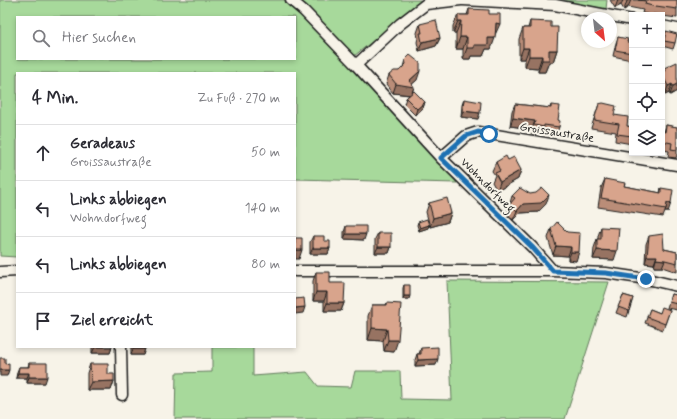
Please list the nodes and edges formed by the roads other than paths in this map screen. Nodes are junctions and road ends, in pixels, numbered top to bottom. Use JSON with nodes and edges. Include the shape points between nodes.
{"nodes":[{"id":1,"x":291,"y":0,"type":"edge"},
{"id":2,"x":462,"y":0,"type":"edge"},
{"id":3,"x":629,"y":19,"type":"edge"},
{"id":4,"x":665,"y":27,"type":"edge"},
{"id":5,"x":677,"y":29,"type":"edge"},
{"id":6,"x":356,"y":65,"type":"junction"},
{"id":7,"x":441,"y":158,"type":"junction"},
{"id":8,"x":677,"y":165,"type":"edge"},
{"id":9,"x":16,"y":271,"type":"edge"},
{"id":10,"x":553,"y":271,"type":"junction"},
{"id":11,"x":0,"y":272,"type":"edge"},
{"id":12,"x":296,"y":272,"type":"edge"},
{"id":13,"x":677,"y":286,"type":"edge"},
{"id":14,"x":121,"y":348,"type":"edge"},
{"id":15,"x":122,"y":395,"type":"dead end"}],
"edges":[{"from":1,"to":6,"type":"street","name":"Wohndorfweg"},
{"from":2,"to":3,"type":"street","via":[[555,5]]},
{"from":2,"to":6,"type":"street","via":[[426,4],[400,24]]},
{"from":4,"to":5,"type":"street"},
{"from":6,"to":7,"type":"street","name":"Wohndorfweg"},
{"from":7,"to":8,"type":"street","name":"Groissaustraße","via":[[466,136],[478,132]]},
{"from":7,"to":10,"type":"street","name":"Wohndorfweg"},
{"from":9,"to":11,"type":"street"},
{"from":10,"to":12,"type":"street"},
{"from":10,"to":13,"type":"street","via":[[606,273]]},
{"from":14,"to":15,"type":"street"}]}
